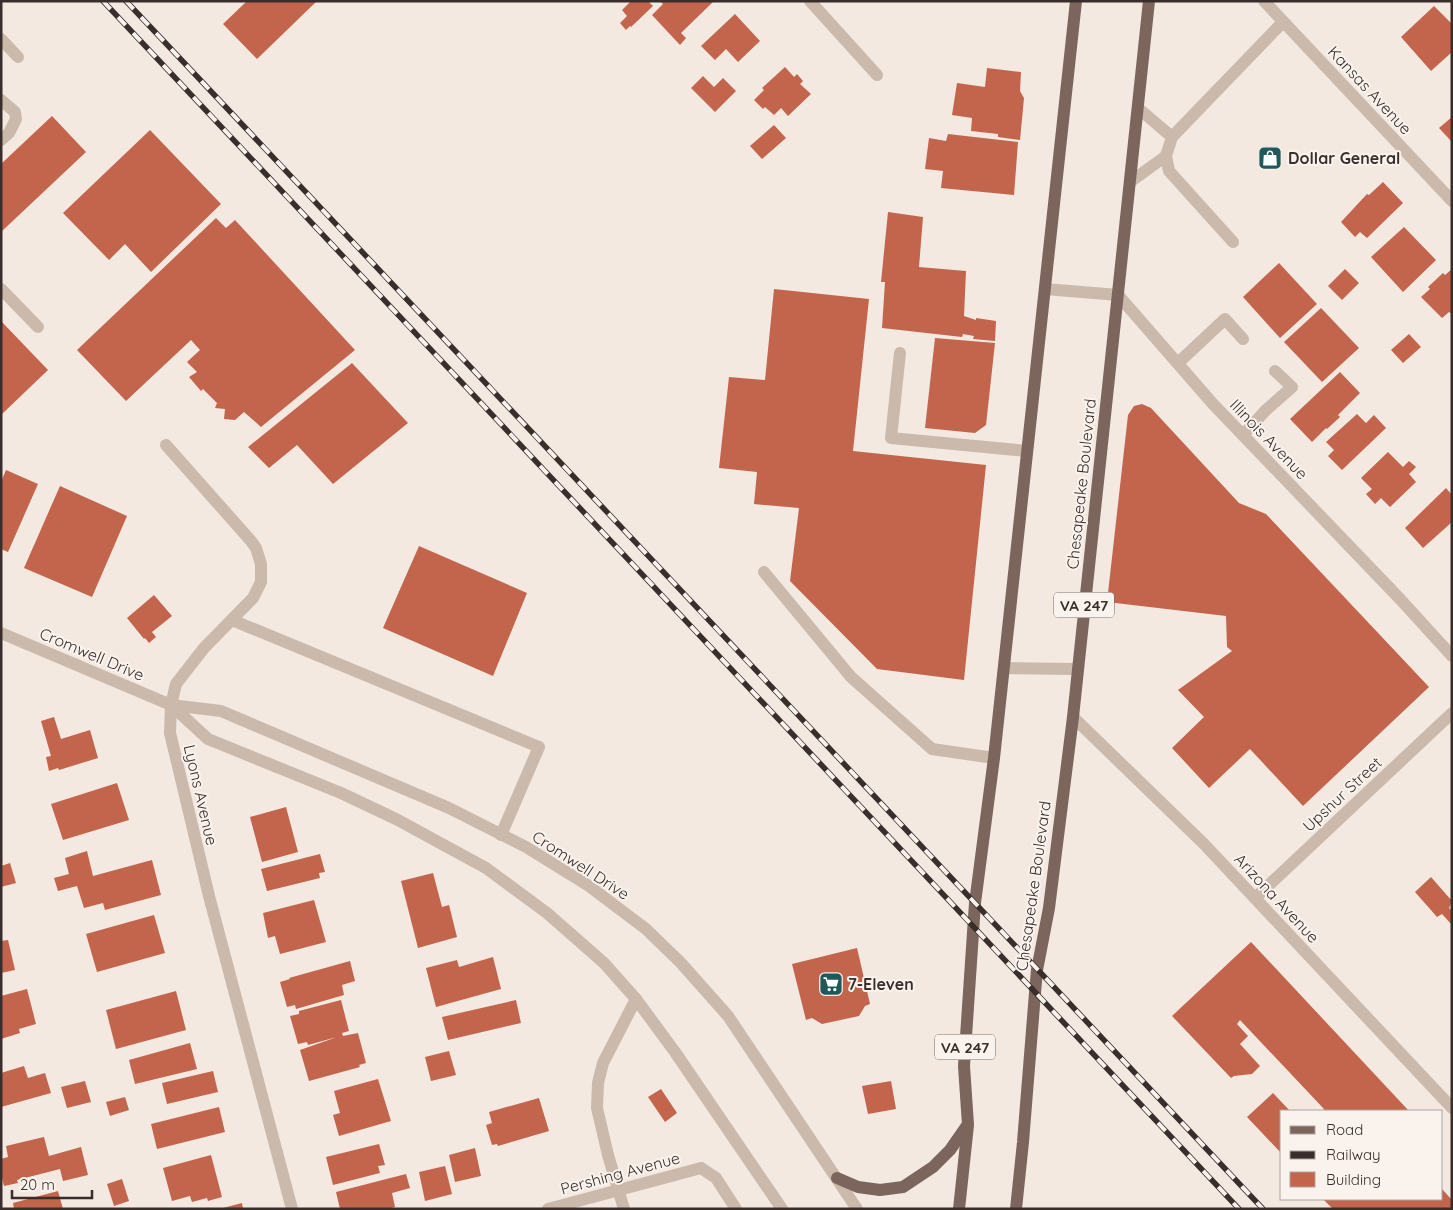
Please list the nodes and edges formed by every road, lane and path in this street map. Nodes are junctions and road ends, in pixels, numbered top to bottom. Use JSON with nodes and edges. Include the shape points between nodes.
{"nodes":[{"id":1,"x":810,"y":1,"type":"edge"},
{"id":2,"x":1076,"y":1,"type":"edge"},
{"id":3,"x":1149,"y":1,"type":"edge"},
{"id":4,"x":1264,"y":1,"type":"edge"},
{"id":5,"x":1283,"y":22,"type":"junction"},
{"id":6,"x":1,"y":39,"type":"edge"},
{"id":7,"x":18,"y":57,"type":"dead end"},
{"id":8,"x":877,"y":75,"type":"dead end"},
{"id":9,"x":1,"y":100,"type":"edge"},
{"id":10,"x":1138,"y":108,"type":"junction"},
{"id":11,"x":1172,"y":137,"type":"junction"},
{"id":12,"x":1,"y":140,"type":"edge"},
{"id":13,"x":1166,"y":156,"type":"junction"},
{"id":14,"x":1130,"y":182,"type":"junction"},
{"id":15,"x":1452,"y":202,"type":"edge"},
{"id":16,"x":1233,"y":242,"type":"dead end"},
{"id":17,"x":1,"y":288,"type":"edge"},
{"id":18,"x":1045,"y":289,"type":"junction"},
{"id":19,"x":1118,"y":294,"type":"junction"},
{"id":20,"x":38,"y":327,"type":"dead end"},
{"id":21,"x":1243,"y":339,"type":"dead end"},
{"id":22,"x":900,"y":353,"type":"dead end"},
{"id":23,"x":1178,"y":363,"type":"junction"},
{"id":24,"x":1275,"y":371,"type":"dead end"},
{"id":25,"x":1243,"y":435,"type":"junction"},
{"id":26,"x":166,"y":444,"type":"dead end"},
{"id":27,"x":1028,"y":451,"type":"junction"},
{"id":28,"x":764,"y":572,"type":"dead end"},
{"id":29,"x":232,"y":620,"type":"junction"},
{"id":30,"x":1,"y":633,"type":"edge"},
{"id":31,"x":1452,"y":656,"type":"edge"},
{"id":32,"x":1004,"y":668,"type":"junction"},
{"id":33,"x":1077,"y":669,"type":"junction"},
{"id":34,"x":170,"y":705,"type":"junction"},
{"id":35,"x":1452,"y":713,"type":"edge"},
{"id":36,"x":1073,"y":716,"type":"junction"},
{"id":37,"x":994,"y":758,"type":"junction"},
{"id":38,"x":501,"y":835,"type":"junction"},
{"id":39,"x":1255,"y":898,"type":"junction"},
{"id":40,"x":636,"y":1000,"type":"junction"},
{"id":41,"x":1452,"y":1108,"type":"edge"},
{"id":42,"x":968,"y":1125,"type":"junction"},
{"id":43,"x":837,"y":1178,"type":"junction"},
{"id":44,"x":618,"y":1190,"type":"junction"},
{"id":45,"x":292,"y":1209,"type":"edge"},
{"id":46,"x":548,"y":1209,"type":"edge"},
{"id":47,"x":624,"y":1209,"type":"edge"},
{"id":48,"x":736,"y":1209,"type":"edge"},
{"id":49,"x":782,"y":1209,"type":"edge"},
{"id":50,"x":857,"y":1209,"type":"edge"},
{"id":51,"x":960,"y":1209,"type":"edge"},
{"id":52,"x":1016,"y":1209,"type":"edge"}],
"edges":[{"from":1,"to":8,"type":"street"},
{"from":2,"to":18,"type":"main road","number":"VA 247"},
{"from":3,"to":10,"type":"main road","name":"Chesapeake Boulevard","number":"VA 247"},
{"from":4,"to":5,"type":"street","name":"Kansas Avenue"},
{"from":5,"to":11,"type":"street"},
{"from":5,"to":15,"type":"street","name":"Kansas Avenue"},
{"from":6,"to":7,"type":"street"},
{"from":9,"to":12,"type":"street","via":[[15,112],[16,119]]},
{"from":10,"to":11,"type":"street"},
{"from":10,"to":14,"type":"main road","name":"Chesapeake Boulevard","number":"VA 247"},
{"from":11,"to":13,"type":"street"},
{"from":13,"to":14,"type":"street"},
{"from":13,"to":16,"type":"street","via":[[1169,171]]},
{"from":14,"to":19,"type":"main road","name":"Chesapeake Boulevard","number":"VA 247"},
{"from":17,"to":20,"type":"street"},
{"from":18,"to":19,"type":"street"},
{"from":18,"to":27,"type":"main road","number":"VA 247"},
{"from":19,"to":23,"type":"street","name":"Illinois Avenue"},
{"from":19,"to":33,"type":"main road","name":"Chesapeake Boulevard","number":"VA 247"},
{"from":21,"to":23,"type":"street","via":[[1224,319]]},
{"from":22,"to":27,"type":"street","via":[[891,438]]},
{"from":23,"to":25,"type":"street","name":"Illinois Avenue"},
{"from":24,"to":25,"type":"street","via":[[1292,387]]},
{"from":25,"to":31,"type":"street","name":"Illinois Avenue"},
{"from":26,"to":29,"type":"street","name":"Lyons Avenue","via":[[256,548],[261,564],[261,582],[253,598]]},
{"from":27,"to":32,"type":"main road","number":"VA 247"},
{"from":28,"to":37,"type":"street","via":[[851,676],[932,748]]},
{"from":29,"to":34,"type":"street","name":"Lyons Avenue","via":[[204,648],[176,684]]},
{"from":29,"to":38,"type":"street","via":[[539,747]]},
{"from":30,"to":34,"type":"street","name":"Cromwell Drive"},
{"from":32,"to":33,"type":"street"},
{"from":32,"to":37,"type":"main road","number":"VA 247"},
{"from":33,"to":36,"type":"main road","name":"Chesapeake Boulevard","number":"VA 247"},
{"from":34,"to":38,"type":"street","name":"Cromwell Drive","via":[[221,711],[449,808]]},
{"from":34,"to":40,"type":"street","name":"Cromwell Drive","via":[[208,739],[341,793],[486,868],[554,919],[604,963]]},
{"from":34,"to":45,"type":"street","name":"Lyons Avenue","via":[[170,733],[209,896]]},
{"from":35,"to":39,"type":"street","name":"Upshur Street"},
{"from":36,"to":39,"type":"street","name":"Arizona Avenue"},
{"from":36,"to":52,"type":"main road","name":"Chesapeake Boulevard","number":"VA 247","via":[[1036,985]]},
{"from":37,"to":42,"type":"main road","number":"VA 247","via":[[975,903],[964,1066]]},
{"from":38,"to":43,"type":"street","name":"Cromwell Drive","via":[[589,886],[646,929],[681,963],[728,1016]]},
{"from":39,"to":41,"type":"street","name":"Arizona Avenue"},
{"from":40,"to":44,"type":"street","via":[[603,1063],[598,1083],[597,1108]]},
{"from":40,"to":49,"type":"street","name":"Cromwell Drive"},
{"from":42,"to":43,"type":"main road","via":[[933,1167],[903,1187],[880,1190],[858,1187]]},
{"from":42,"to":51,"type":"main road","number":"VA 247"},
{"from":43,"to":50,"type":"street","name":"Cromwell Drive"},
{"from":44,"to":46,"type":"street","name":"Pershing Avenue"},
{"from":44,"to":47,"type":"street"},
{"from":44,"to":48,"type":"street","name":"Pershing Avenue","via":[[701,1168],[716,1178]]}]}
